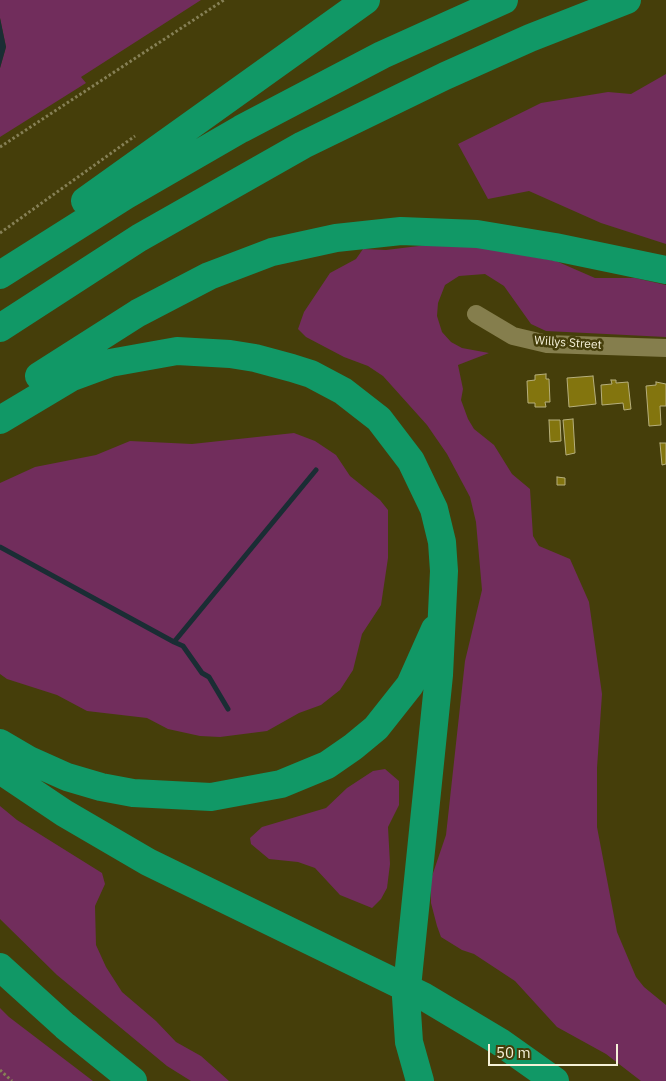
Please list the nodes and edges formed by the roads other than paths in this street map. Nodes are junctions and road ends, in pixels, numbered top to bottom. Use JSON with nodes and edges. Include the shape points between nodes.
{"nodes":[{"id":1,"x":366,"y":0,"type":"edge"},
{"id":2,"x":504,"y":0,"type":"edge"},
{"id":3,"x":628,"y":0,"type":"edge"},
{"id":4,"x":0,"y":262,"type":"edge"},
{"id":5,"x":666,"y":270,"type":"edge"},
{"id":6,"x":0,"y":276,"type":"edge"},
{"id":7,"x":476,"y":314,"type":"dead end"},
{"id":8,"x":0,"y":328,"type":"edge"},
{"id":9,"x":666,"y":348,"type":"edge"},
{"id":10,"x":0,"y":402,"type":"edge"},
{"id":11,"x":0,"y":420,"type":"edge"},
{"id":12,"x":441,"y":614,"type":"junction"},
{"id":13,"x":0,"y":743,"type":"edge"},
{"id":14,"x":0,"y":770,"type":"edge"},
{"id":15,"x":0,"y":967,"type":"edge"},
{"id":16,"x":134,"y":1081,"type":"edge"},
{"id":17,"x":420,"y":1081,"type":"edge"},
{"id":18,"x":555,"y":1081,"type":"edge"}],
"edges":[{"from":1,"to":4,"type":"highway"},
{"from":2,"to":6,"type":"highway","via":[[382,55],[259,119],[116,202]]},
{"from":3,"to":8,"type":"highway","via":[[530,38],[303,145],[152,230]]},
{"from":5,"to":10,"type":"highway","via":[[528,242],[455,232],[388,232],[321,241],[262,256],[186,287],[138,313]]},
{"from":7,"to":9,"type":"street","name":"Willys Street","via":[[513,336],[547,344]]},
{"from":11,"to":12,"type":"highway","via":[[72,376],[110,363],[156,353],[198,351],[230,354],[311,374],[343,391],[373,413],[418,472],[434,509],[442,542]]},
{"from":12,"to":13,"type":"highway","via":[[410,685],[376,728],[327,765],[281,784],[211,797],[133,793],[67,777]]},
{"from":12,"to":17,"type":"highway","via":[[440,675],[406,997],[410,1051]]},
{"from":14,"to":18,"type":"highway","via":[[64,814],[148,862],[423,996],[500,1042]]},
{"from":15,"to":16,"type":"highway","via":[[65,1026]]}]}
